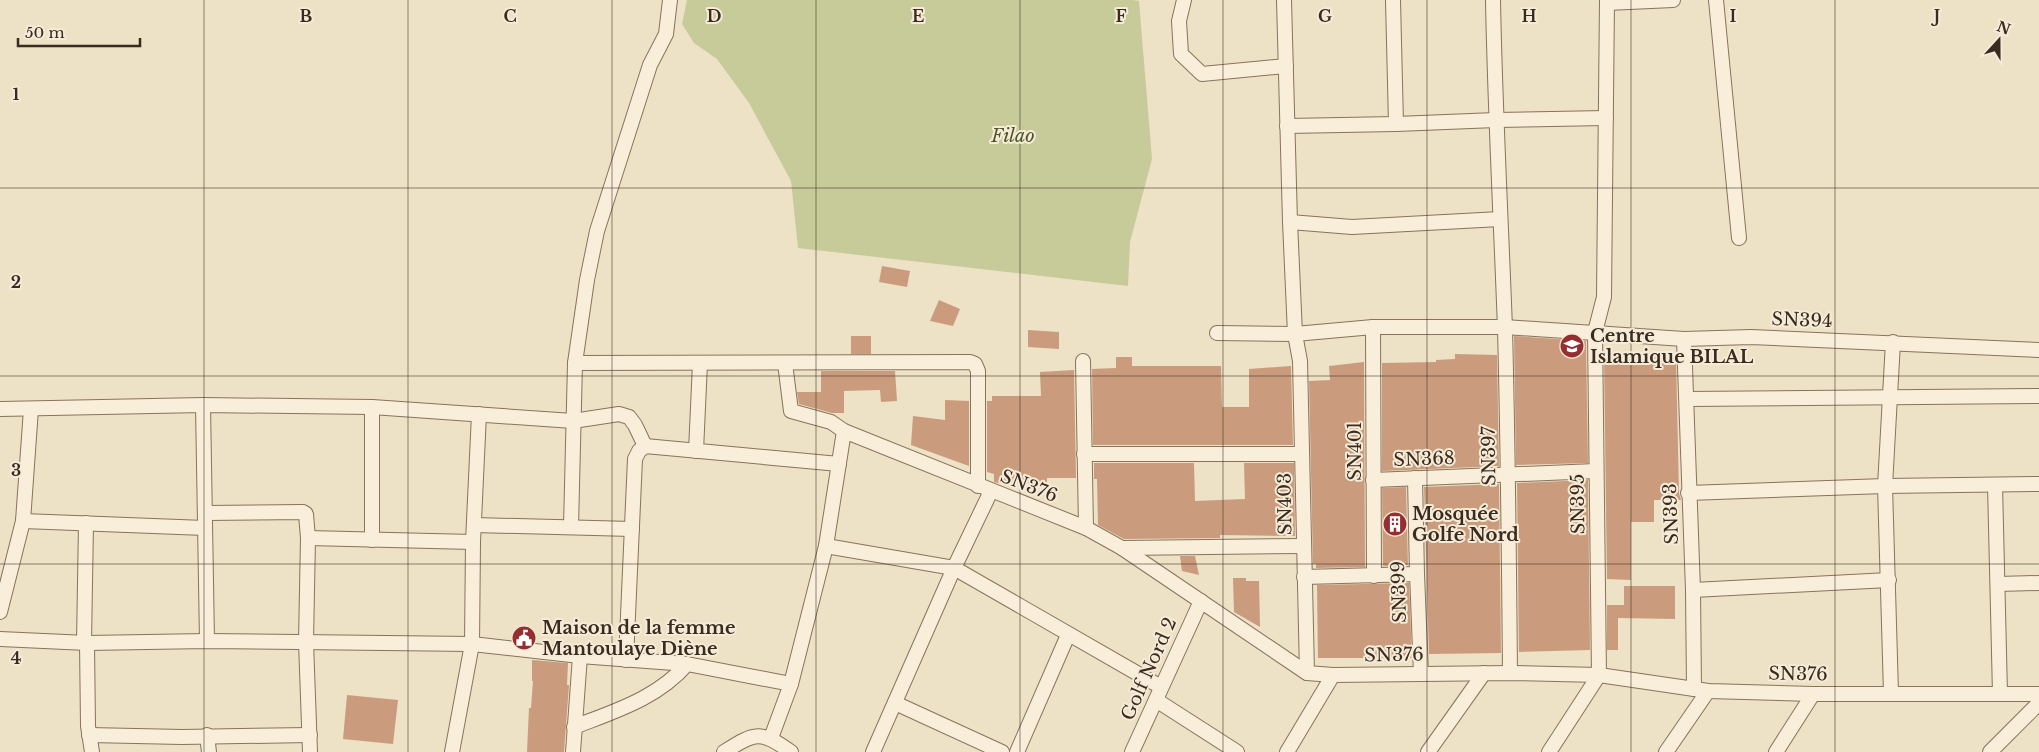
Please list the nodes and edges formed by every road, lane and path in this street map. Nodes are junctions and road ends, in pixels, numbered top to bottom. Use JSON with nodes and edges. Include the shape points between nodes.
{"nodes":[{"id":1,"x":670,"y":0,"type":"edge"},
{"id":2,"x":1184,"y":0,"type":"edge"},
{"id":3,"x":1284,"y":0,"type":"edge"},
{"id":4,"x":1393,"y":0,"type":"edge"},
{"id":5,"x":1493,"y":0,"type":"edge"},
{"id":6,"x":1673,"y":0,"type":"edge"},
{"id":7,"x":1716,"y":0,"type":"edge"},
{"id":8,"x":1607,"y":2,"type":"edge"},
{"id":9,"x":1286,"y":66,"type":"junction"},
{"id":10,"x":1606,"y":118,"type":"junction"},
{"id":11,"x":1496,"y":120,"type":"junction"},
{"id":12,"x":1396,"y":124,"type":"junction"},
{"id":13,"x":1287,"y":126,"type":"junction"},
{"id":14,"x":1500,"y":218,"type":"junction"},
{"id":15,"x":1290,"y":222,"type":"junction"},
{"id":16,"x":1740,"y":238,"type":"dead end"},
{"id":17,"x":1373,"y":327,"type":"junction"},
{"id":18,"x":1504,"y":327,"type":"junction"},
{"id":19,"x":1596,"y":332,"type":"junction"},
{"id":20,"x":1217,"y":333,"type":"dead end"},
{"id":21,"x":1295,"y":334,"type":"junction"},
{"id":22,"x":1684,"y":338,"type":"junction"},
{"id":23,"x":1893,"y":342,"type":"junction"},
{"id":24,"x":2039,"y":350,"type":"edge"},
{"id":25,"x":1083,"y":361,"type":"dead end"},
{"id":26,"x":575,"y":363,"type":"junction"},
{"id":27,"x":700,"y":363,"type":"junction"},
{"id":28,"x":785,"y":363,"type":"junction"},
{"id":29,"x":2039,"y":396,"type":"edge"},
{"id":30,"x":1889,"y":398,"type":"junction"},
{"id":31,"x":1687,"y":399,"type":"junction"},
{"id":32,"x":203,"y":405,"type":"junction"},
{"id":33,"x":372,"y":407,"type":"junction"},
{"id":34,"x":0,"y":409,"type":"edge"},
{"id":35,"x":31,"y":409,"type":"junction"},
{"id":36,"x":478,"y":414,"type":"junction"},
{"id":37,"x":573,"y":421,"type":"junction"},
{"id":38,"x":844,"y":431,"type":"junction"},
{"id":39,"x":645,"y":446,"type":"junction"},
{"id":40,"x":696,"y":451,"type":"junction"},
{"id":41,"x":1084,"y":454,"type":"junction"},
{"id":42,"x":1302,"y":454,"type":"junction"},
{"id":43,"x":839,"y":464,"type":"junction"},
{"id":44,"x":1596,"y":471,"type":"junction"},
{"id":45,"x":1508,"y":475,"type":"junction"},
{"id":46,"x":1415,"y":478,"type":"junction"},
{"id":47,"x":1374,"y":480,"type":"junction"},
{"id":48,"x":2039,"y":484,"type":"edge"},
{"id":49,"x":1995,"y":485,"type":"junction"},
{"id":50,"x":1885,"y":486,"type":"junction"},
{"id":51,"x":985,"y":489,"type":"junction"},
{"id":52,"x":1688,"y":494,"type":"junction"},
{"id":53,"x":205,"y":512,"type":"junction"},
{"id":54,"x":23,"y":521,"type":"junction"},
{"id":55,"x":86,"y":523,"type":"junction"},
{"id":56,"x":474,"y":525,"type":"junction"},
{"id":57,"x":571,"y":527,"type":"junction"},
{"id":58,"x":205,"y":528,"type":"junction"},
{"id":59,"x":632,"y":528,"type":"junction"},
{"id":60,"x":1086,"y":528,"type":"junction"},
{"id":61,"x":308,"y":538,"type":"junction"},
{"id":62,"x":372,"y":540,"type":"junction"},
{"id":63,"x":473,"y":542,"type":"junction"},
{"id":64,"x":826,"y":546,"type":"junction"},
{"id":65,"x":1304,"y":546,"type":"junction"},
{"id":66,"x":1122,"y":548,"type":"junction"},
{"id":67,"x":954,"y":568,"type":"junction"},
{"id":68,"x":1416,"y":574,"type":"junction"},
{"id":69,"x":1374,"y":576,"type":"junction"},
{"id":70,"x":1304,"y":577,"type":"junction"},
{"id":71,"x":1889,"y":580,"type":"junction"},
{"id":72,"x":2039,"y":583,"type":"edge"},
{"id":73,"x":1998,"y":584,"type":"junction"},
{"id":74,"x":1693,"y":590,"type":"junction"},
{"id":75,"x":1200,"y":602,"type":"junction"},
{"id":76,"x":0,"y":612,"type":"edge"},
{"id":77,"x":1068,"y":635,"type":"junction"},
{"id":78,"x":0,"y":639,"type":"edge"},
{"id":79,"x":207,"y":640,"type":"junction"},
{"id":80,"x":306,"y":642,"type":"junction"},
{"id":81,"x":86,"y":643,"type":"junction"},
{"id":82,"x":472,"y":644,"type":"junction"},
{"id":83,"x":580,"y":656,"type":"junction"},
{"id":84,"x":626,"y":660,"type":"junction"},
{"id":85,"x":688,"y":664,"type":"junction"},
{"id":86,"x":1307,"y":673,"type":"junction"},
{"id":87,"x":1484,"y":673,"type":"junction"},
{"id":88,"x":1510,"y":673,"type":"junction"},
{"id":89,"x":1422,"y":674,"type":"junction"},
{"id":90,"x":1333,"y":675,"type":"junction"},
{"id":91,"x":1599,"y":675,"type":"junction"},
{"id":92,"x":791,"y":684,"type":"junction"},
{"id":93,"x":1694,"y":689,"type":"junction"},
{"id":94,"x":1708,"y":691,"type":"junction"},
{"id":95,"x":1158,"y":693,"type":"junction"},
{"id":96,"x":1891,"y":693,"type":"junction"},
{"id":97,"x":1813,"y":694,"type":"junction"},
{"id":98,"x":2000,"y":694,"type":"junction"},
{"id":99,"x":2039,"y":694,"type":"edge"},
{"id":100,"x":895,"y":703,"type":"junction"},
{"id":101,"x":2039,"y":703,"type":"edge"},
{"id":102,"x":574,"y":727,"type":"junction"},
{"id":103,"x":89,"y":735,"type":"junction"},
{"id":104,"x":207,"y":735,"type":"junction"},
{"id":105,"x":310,"y":735,"type":"junction"},
{"id":106,"x":771,"y":738,"type":"junction"},
{"id":107,"x":92,"y":752,"type":"edge"},
{"id":108,"x":209,"y":752,"type":"edge"},
{"id":109,"x":310,"y":752,"type":"edge"},
{"id":110,"x":452,"y":752,"type":"edge"},
{"id":111,"x":573,"y":752,"type":"edge"},
{"id":112,"x":724,"y":752,"type":"edge"},
{"id":113,"x":791,"y":752,"type":"edge"},
{"id":114,"x":873,"y":752,"type":"edge"},
{"id":115,"x":1002,"y":752,"type":"edge"},
{"id":116,"x":1016,"y":752,"type":"edge"},
{"id":117,"x":1132,"y":752,"type":"edge"},
{"id":118,"x":1237,"y":752,"type":"edge"},
{"id":119,"x":1287,"y":752,"type":"edge"},
{"id":120,"x":1428,"y":752,"type":"edge"},
{"id":121,"x":1549,"y":752,"type":"edge"},
{"id":122,"x":1666,"y":752,"type":"edge"},
{"id":123,"x":1776,"y":752,"type":"edge"},
{"id":124,"x":1990,"y":752,"type":"edge"}],
"edges":[{"from":1,"to":26,"type":"street","via":[[666,34],[650,65],[597,231]]},
{"from":2,"to":9,"type":"street","via":[[1179,20],[1181,54],[1202,74]]},
{"from":3,"to":9,"type":"street","name":"SN403"},
{"from":4,"to":12,"type":"street"},
{"from":5,"to":11,"type":"street","name":"SN397"},
{"from":6,"to":8,"type":"street"},
{"from":7,"to":16,"type":"street"},
{"from":8,"to":10,"type":"street","name":"SN395"},
{"from":9,"to":13,"type":"street","name":"SN403"},
{"from":10,"to":11,"type":"street"},
{"from":10,"to":19,"type":"street","name":"SN395","via":[[1604,297]]},
{"from":11,"to":12,"type":"street"},
{"from":11,"to":14,"type":"street","name":"SN397"},
{"from":12,"to":13,"type":"street"},
{"from":13,"to":15,"type":"street","name":"SN403"},
{"from":14,"to":15,"type":"street","via":[[1352,228]]},
{"from":14,"to":18,"type":"street","name":"SN397"},
{"from":15,"to":21,"type":"street","name":"SN403"},
{"from":17,"to":18,"type":"street","name":"SN394"},
{"from":17,"to":21,"type":"street","name":"SN394"},
{"from":17,"to":47,"type":"street","name":"SN401"},
{"from":18,"to":19,"type":"street","name":"SN394"},
{"from":18,"to":45,"type":"street","name":"SN397"},
{"from":19,"to":22,"type":"street","name":"SN394"},
{"from":19,"to":44,"type":"street","name":"SN395"},
{"from":20,"to":21,"type":"street","name":"SN394"},
{"from":21,"to":42,"type":"street","name":"SN403","via":[[1300,361]]},
{"from":22,"to":23,"type":"street","name":"SN394"},
{"from":22,"to":31,"type":"street","name":"SN393"},
{"from":23,"to":24,"type":"street","name":"SN394"},
{"from":23,"to":30,"type":"street"},
{"from":25,"to":41,"type":"street"},
{"from":26,"to":27,"type":"street"},
{"from":26,"to":37,"type":"street"},
{"from":27,"to":28,"type":"street"},
{"from":27,"to":40,"type":"street"},
{"from":28,"to":38,"type":"street","name":"SN376","via":[[791,411],[831,422]]},
{"from":28,"to":51,"type":"street","via":[[975,364]]},
{"from":29,"to":30,"type":"street"},
{"from":30,"to":31,"type":"street"},
{"from":30,"to":50,"type":"street"},
{"from":31,"to":52,"type":"street","name":"SN393"},
{"from":32,"to":33,"type":"street"},
{"from":32,"to":35,"type":"street"},
{"from":32,"to":53,"type":"street"},
{"from":33,"to":36,"type":"street"},
{"from":33,"to":62,"type":"street"},
{"from":34,"to":35,"type":"street"},
{"from":35,"to":54,"type":"street"},
{"from":36,"to":37,"type":"street"},
{"from":36,"to":56,"type":"street"},
{"from":37,"to":39,"type":"street","via":[[619,414],[629,417]]},
{"from":37,"to":57,"type":"street"},
{"from":38,"to":43,"type":"street"},
{"from":38,"to":51,"type":"street","name":"SN376"},
{"from":39,"to":40,"type":"street"},
{"from":39,"to":59,"type":"street","via":[[635,459]]},
{"from":40,"to":43,"type":"street"},
{"from":41,"to":42,"type":"street"},
{"from":41,"to":60,"type":"street"},
{"from":42,"to":65,"type":"street","name":"SN403"},
{"from":43,"to":64,"type":"street"},
{"from":44,"to":45,"type":"street","name":"SN368"},
{"from":44,"to":91,"type":"street","name":"SN395"},
{"from":45,"to":46,"type":"street","name":"SN368"},
{"from":45,"to":88,"type":"street","name":"SN397"},
{"from":46,"to":47,"type":"street","name":"SN368"},
{"from":46,"to":68,"type":"street","name":"SN399"},
{"from":47,"to":69,"type":"street","name":"SN401"},
{"from":48,"to":49,"type":"street"},
{"from":49,"to":50,"type":"street"},
{"from":49,"to":73,"type":"street"},
{"from":50,"to":52,"type":"street"},
{"from":50,"to":71,"type":"street"},
{"from":51,"to":60,"type":"street","name":"SN376"},
{"from":51,"to":67,"type":"street"},
{"from":52,"to":74,"type":"street","name":"SN393"},
{"from":53,"to":58,"type":"street"},
{"from":53,"to":61,"type":"street","via":[[303,512]]},
{"from":54,"to":55,"type":"street"},
{"from":54,"to":76,"type":"street"},
{"from":55,"to":58,"type":"street"},
{"from":55,"to":81,"type":"street"},
{"from":56,"to":57,"type":"street"},
{"from":56,"to":63,"type":"street"},
{"from":57,"to":59,"type":"street"},
{"from":58,"to":79,"type":"street"},
{"from":59,"to":84,"type":"street"},
{"from":60,"to":66,"type":"street","name":"SN376"},
{"from":61,"to":62,"type":"street"},
{"from":61,"to":80,"type":"street"},
{"from":62,"to":63,"type":"street"},
{"from":63,"to":82,"type":"street"},
{"from":64,"to":67,"type":"street"},
{"from":64,"to":92,"type":"street"},
{"from":65,"to":66,"type":"street"},
{"from":65,"to":70,"type":"street","name":"SN403"},
{"from":66,"to":75,"type":"street","name":"SN376"},
{"from":67,"to":77,"type":"street"},
{"from":67,"to":100,"type":"street"},
{"from":68,"to":69,"type":"street"},
{"from":68,"to":89,"type":"street","name":"SN399"},
{"from":69,"to":70,"type":"street"},
{"from":70,"to":86,"type":"street","name":"SN403"},
{"from":71,"to":74,"type":"street"},
{"from":71,"to":96,"type":"street"},
{"from":72,"to":73,"type":"street"},
{"from":73,"to":98,"type":"street"},
{"from":74,"to":93,"type":"street","name":"SN393"},
{"from":75,"to":86,"type":"street","name":"SN376"},
{"from":75,"to":95,"type":"street","name":"Golf Nord 2"},
{"from":77,"to":95,"type":"street"},
{"from":77,"to":116,"type":"street"},
{"from":78,"to":81,"type":"street"},
{"from":79,"to":80,"type":"street"},
{"from":79,"to":81,"type":"street"},
{"from":80,"to":82,"type":"street"},
{"from":80,"to":105,"type":"street"},
{"from":81,"to":103,"type":"street"},
{"from":82,"to":83,"type":"street"},
{"from":82,"to":110,"type":"street"},
{"from":83,"to":84,"type":"street"},
{"from":83,"to":102,"type":"street"},
{"from":84,"to":85,"type":"street"},
{"from":85,"to":92,"type":"street"},
{"from":85,"to":102,"type":"street","via":[[654,693]]},
{"from":86,"to":90,"type":"street","name":"SN376"},
{"from":87,"to":88,"type":"street","name":"SN376"},
{"from":87,"to":89,"type":"street","name":"SN376"},
{"from":87,"to":120,"type":"street"},
{"from":88,"to":91,"type":"street","name":"SN376"},
{"from":89,"to":90,"type":"street","name":"SN376"},
{"from":90,"to":119,"type":"street"},
{"from":91,"to":93,"type":"street","name":"SN376"},
{"from":91,"to":121,"type":"street"},
{"from":92,"to":106,"type":"street"},
{"from":93,"to":94,"type":"street","name":"SN376"},
{"from":94,"to":97,"type":"street","name":"SN376"},
{"from":94,"to":122,"type":"street"},
{"from":95,"to":117,"type":"street","name":"Golf Nord 2"},
{"from":95,"to":118,"type":"street"},
{"from":96,"to":97,"type":"street","name":"SN376"},
{"from":96,"to":98,"type":"street","name":"SN376"},
{"from":97,"to":123,"type":"street"},
{"from":98,"to":99,"type":"street","name":"SN376"},
{"from":100,"to":114,"type":"street"},
{"from":100,"to":115,"type":"street"},
{"from":101,"to":124,"type":"street"},
{"from":102,"to":111,"type":"street"},
{"from":103,"to":104,"type":"street"},
{"from":103,"to":107,"type":"street"},
{"from":104,"to":105,"type":"street"},
{"from":104,"to":108,"type":"street"},
{"from":105,"to":109,"type":"street"},
{"from":106,"to":112,"type":"street","via":[[753,737]]},
{"from":106,"to":113,"type":"street"}]}
